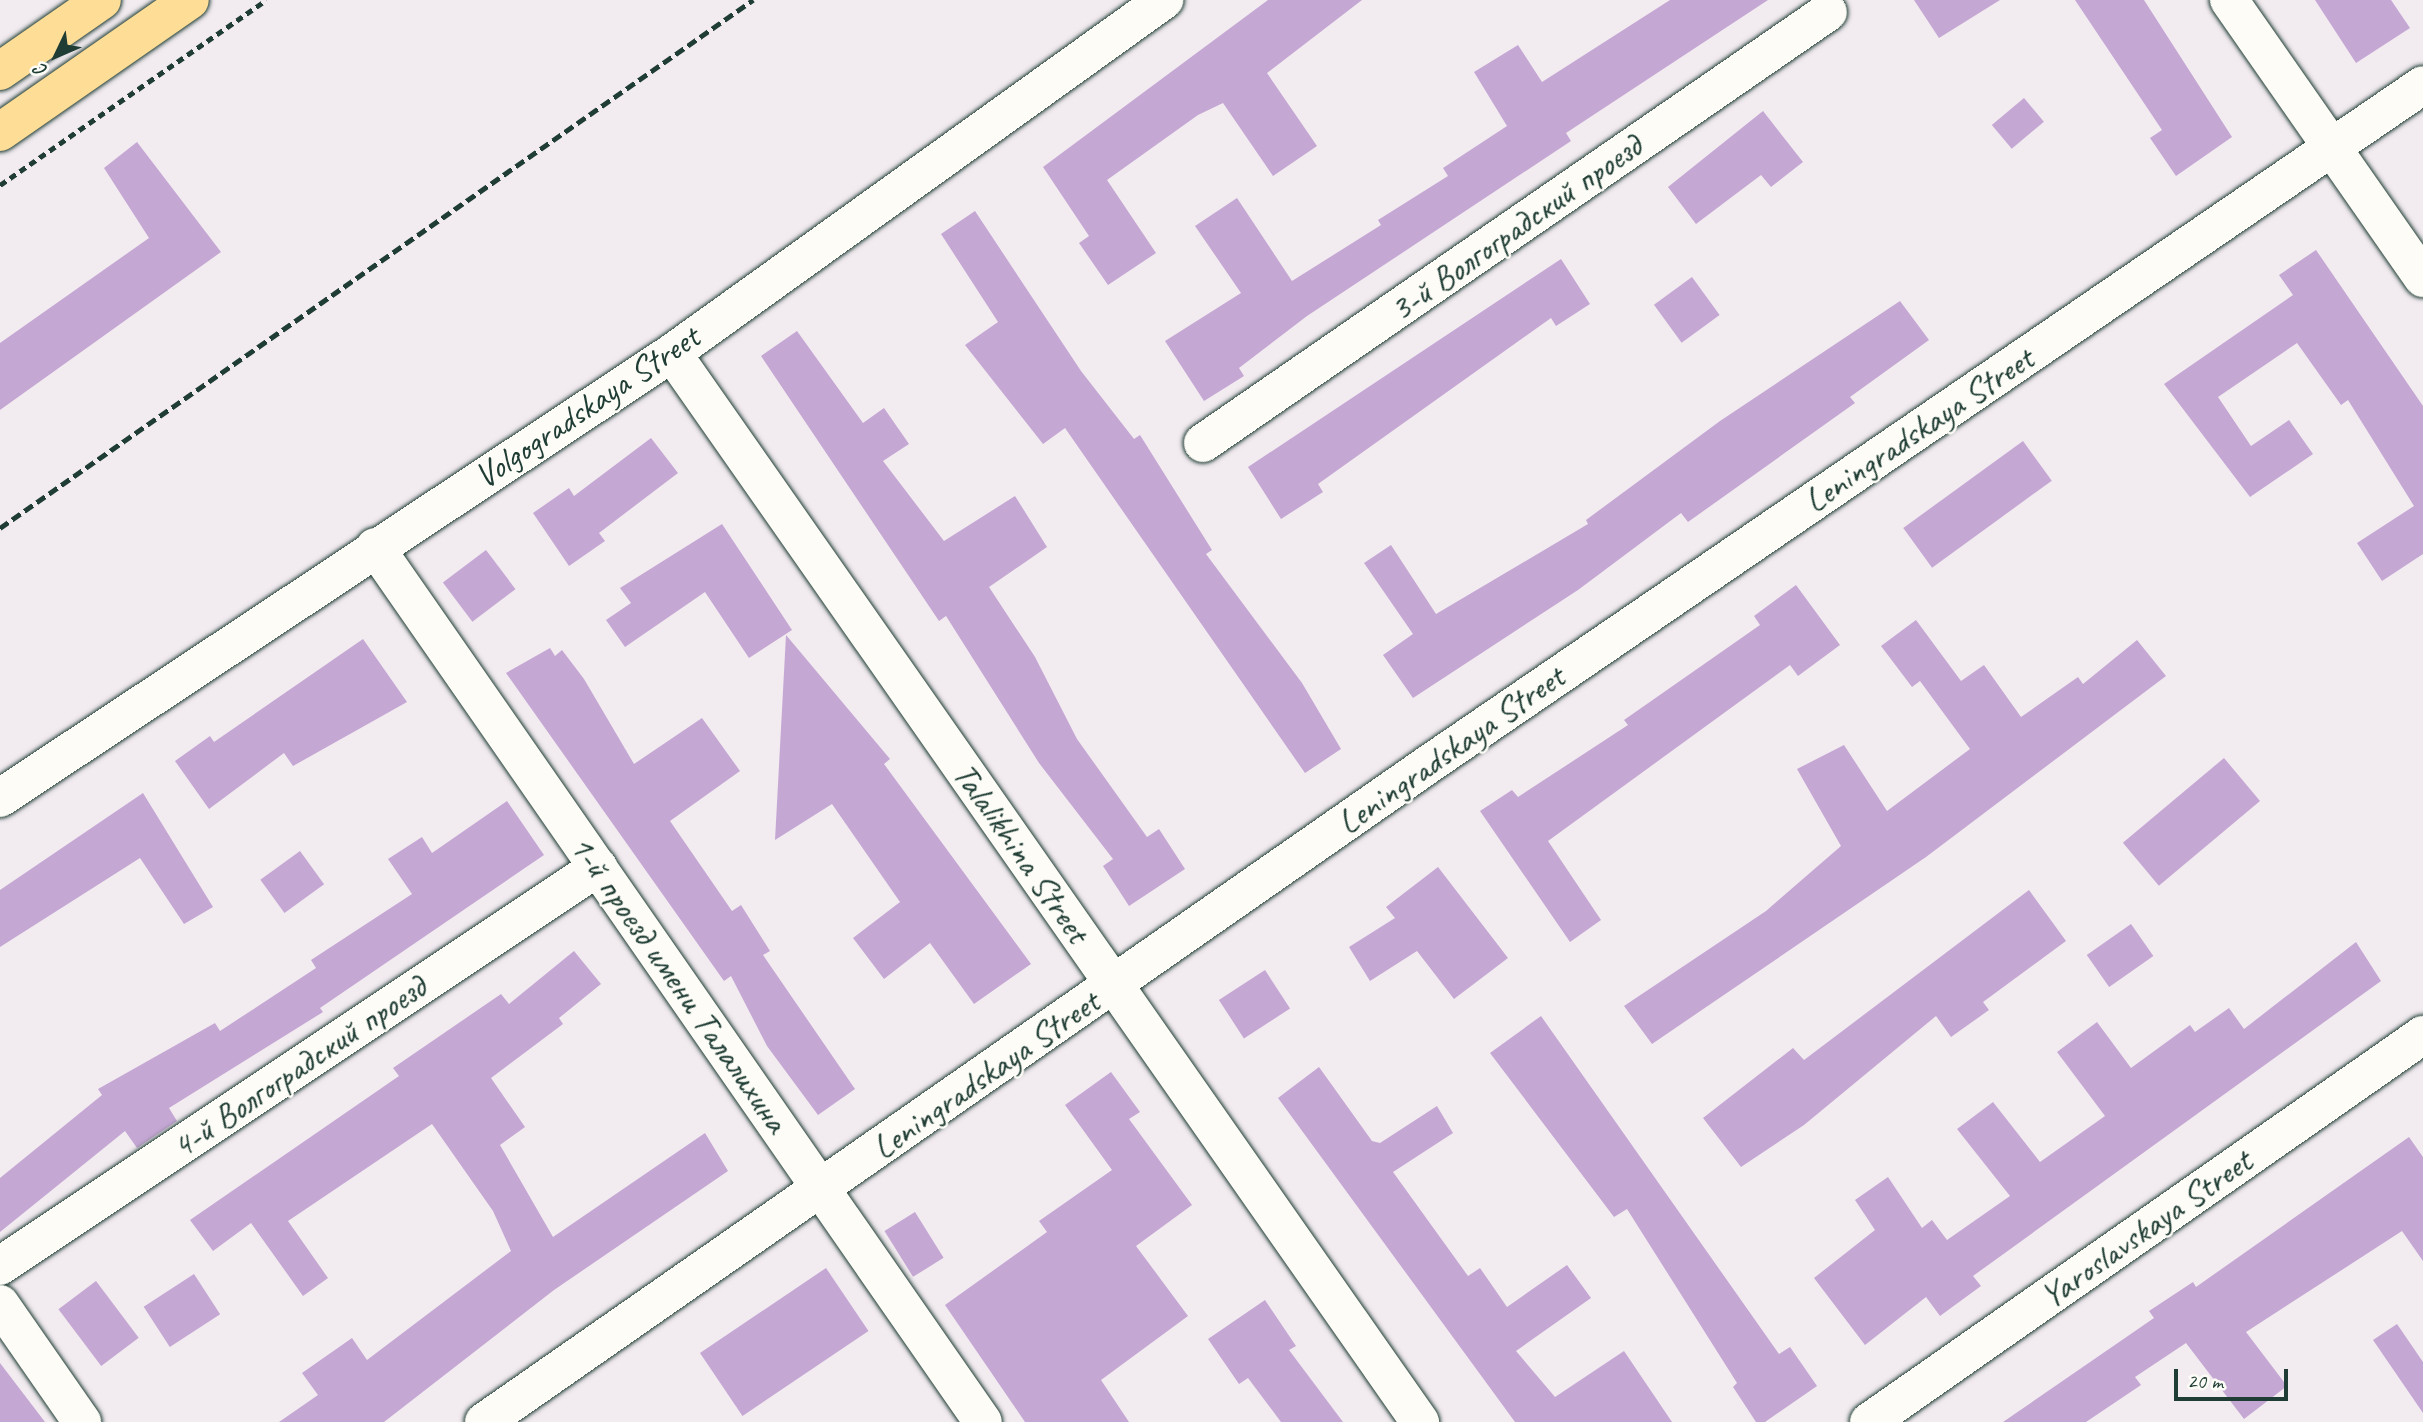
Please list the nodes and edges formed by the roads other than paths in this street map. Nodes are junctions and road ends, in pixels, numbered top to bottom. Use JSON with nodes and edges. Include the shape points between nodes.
{"nodes":[{"id":1,"x":190,"y":0,"type":"edge"},
{"id":2,"x":1164,"y":0,"type":"edge"},
{"id":3,"x":2229,"y":0,"type":"edge"},
{"id":4,"x":96,"y":2,"type":"edge"},
{"id":5,"x":1828,"y":12,"type":"dead end"},
{"id":6,"x":0,"y":71,"type":"edge"},
{"id":7,"x":2423,"y":85,"type":"edge"},
{"id":8,"x":0,"y":132,"type":"edge"},
{"id":9,"x":2333,"y":150,"type":"junction"},
{"id":10,"x":2423,"y":278,"type":"edge"},
{"id":11,"x":672,"y":353,"type":"junction"},
{"id":12,"x":1203,"y":443,"type":"dead end"},
{"id":13,"x":375,"y":547,"type":"junction"},
{"id":14,"x":0,"y":798,"type":"edge"},
{"id":15,"x":598,"y":867,"type":"junction"},
{"id":16,"x":1115,"y":986,"type":"junction"},
{"id":17,"x":2423,"y":1035,"type":"edge"},
{"id":18,"x":822,"y":1189,"type":"junction"},
{"id":19,"x":0,"y":1266,"type":"edge"},
{"id":20,"x":0,"y":1304,"type":"edge"},
{"id":21,"x":82,"y":1422,"type":"edge"},
{"id":22,"x":484,"y":1422,"type":"edge"},
{"id":23,"x":983,"y":1422,"type":"edge"},
{"id":24,"x":1420,"y":1422,"type":"edge"},
{"id":25,"x":1869,"y":1422,"type":"edge"}],
"edges":[{"from":1,"to":8,"type":"main road"},
{"from":2,"to":11,"type":"street","name":"Volgogradskaya Street"},
{"from":3,"to":9,"type":"street"},
{"from":4,"to":6,"type":"main road"},
{"from":5,"to":12,"type":"street","name":"3-й Волгоградский проезд"},
{"from":7,"to":9,"type":"street","name":"Leningradskaya Street"},
{"from":9,"to":10,"type":"street"},
{"from":9,"to":16,"type":"street","name":"Leningradskaya Street","via":[[1426,766]]},
{"from":11,"to":13,"type":"street","name":"Volgogradskaya Street"},
{"from":11,"to":16,"type":"street","name":"Talalikhina Street"},
{"from":13,"to":14,"type":"street","name":"Volgogradskaya Street"},
{"from":13,"to":15,"type":"street","name":"1-й проезд имени Талалихина"},
{"from":15,"to":18,"type":"street","name":"1-й проезд имени Талалихина"},
{"from":15,"to":19,"type":"street","name":"4-й Волгоградский проезд"},
{"from":16,"to":18,"type":"street","name":"Leningradskaya Street"},
{"from":16,"to":24,"type":"street","name":"Talalikhina Street"},
{"from":17,"to":25,"type":"street","name":"Yaroslavskaya Street"},
{"from":18,"to":22,"type":"street","name":"Leningradskaya Street"},
{"from":18,"to":23,"type":"street","name":"1-й проезд имени Талалихина"},
{"from":20,"to":21,"type":"street"}]}
